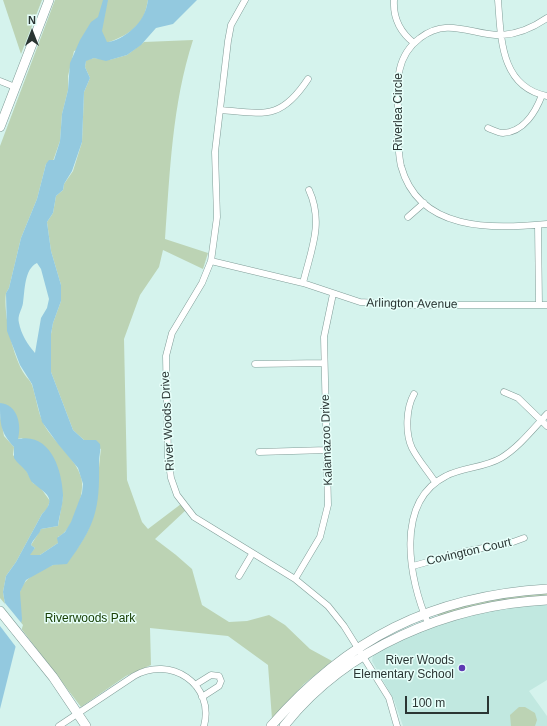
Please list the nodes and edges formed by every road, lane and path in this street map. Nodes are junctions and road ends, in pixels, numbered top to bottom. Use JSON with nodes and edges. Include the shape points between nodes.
{"nodes":[{"id":1,"x":49,"y":0,"type":"edge"},
{"id":2,"x":245,"y":0,"type":"edge"},
{"id":3,"x":394,"y":0,"type":"edge"},
{"id":4,"x":498,"y":0,"type":"edge"},
{"id":5,"x":547,"y":18,"type":"edge"},
{"id":6,"x":501,"y":35,"type":"junction"},
{"id":7,"x":414,"y":43,"type":"junction"},
{"id":8,"x":308,"y":79,"type":"dead end"},
{"id":9,"x":0,"y":81,"type":"edge"},
{"id":10,"x":15,"y":87,"type":"junction"},
{"id":11,"x":545,"y":95,"type":"edge"},
{"id":12,"x":220,"y":110,"type":"junction"},
{"id":13,"x":0,"y":127,"type":"edge"},
{"id":14,"x":488,"y":128,"type":"dead end"},
{"id":15,"x":309,"y":190,"type":"dead end"},
{"id":16,"x":423,"y":202,"type":"junction"},
{"id":17,"x":408,"y":217,"type":"dead end"},
{"id":18,"x":547,"y":224,"type":"edge"},
{"id":19,"x":538,"y":225,"type":"junction"},
{"id":20,"x":211,"y":261,"type":"junction"},
{"id":21,"x":302,"y":283,"type":"junction"},
{"id":22,"x":333,"y":294,"type":"junction"},
{"id":23,"x":539,"y":305,"type":"junction"},
{"id":24,"x":547,"y":305,"type":"edge"},
{"id":25,"x":324,"y":363,"type":"junction"},
{"id":26,"x":255,"y":364,"type":"dead end"},
{"id":27,"x":504,"y":392,"type":"dead end"},
{"id":28,"x":414,"y":394,"type":"dead end"},
{"id":29,"x":547,"y":414,"type":"edge"},
{"id":30,"x":541,"y":420,"type":"junction"},
{"id":31,"x":547,"y":426,"type":"edge"},
{"id":32,"x":327,"y":450,"type":"junction"},
{"id":33,"x":259,"y":452,"type":"dead end"},
{"id":34,"x":435,"y":482,"type":"junction"},
{"id":35,"x":524,"y":538,"type":"dead end"},
{"id":36,"x":252,"y":554,"type":"junction"},
{"id":37,"x":413,"y":566,"type":"junction"},
{"id":38,"x":239,"y":576,"type":"dead end"},
{"id":39,"x":295,"y":579,"type":"junction"},
{"id":40,"x":547,"y":589,"type":"edge"},
{"id":41,"x":547,"y":600,"type":"edge"},
{"id":42,"x":0,"y":611,"type":"edge"},
{"id":43,"x":424,"y":614,"type":"junction"},
{"id":44,"x":428,"y":623,"type":"junction"},
{"id":45,"x":357,"y":648,"type":"junction"},
{"id":46,"x":363,"y":657,"type":"junction"},
{"id":47,"x":195,"y":685,"type":"junction"},
{"id":48,"x":202,"y":697,"type":"junction"},
{"id":49,"x":78,"y":713,"type":"junction"},
{"id":50,"x":59,"y":726,"type":"edge"},
{"id":51,"x":86,"y":726,"type":"edge"},
{"id":52,"x":204,"y":726,"type":"edge"},
{"id":53,"x":271,"y":726,"type":"edge"},
{"id":54,"x":284,"y":726,"type":"edge"},
{"id":55,"x":397,"y":726,"type":"edge"}],
"edges":[{"from":1,"to":10,"type":"main road"},
{"from":2,"to":12,"type":"street","name":"River Woods Drive","via":[[231,26]]},
{"from":3,"to":7,"type":"street","via":[[398,23],[405,35]]},
{"from":4,"to":6,"type":"street"},
{"from":5,"to":6,"type":"street","name":"Riverlea Circle","via":[[529,28]]},
{"from":6,"to":7,"type":"street","name":"Riverlea Circle","via":[[464,28],[446,28],[426,33]]},
{"from":6,"to":11,"type":"street","via":[[504,56],[514,74],[524,85]]},
{"from":7,"to":16,"type":"street","name":"Riverlea Circle","via":[[404,55],[397,77],[398,144],[406,177]]},
{"from":8,"to":12,"type":"street","via":[[298,94],[283,107],[272,112],[256,114]]},
{"from":9,"to":10,"type":"street"},
{"from":10,"to":13,"type":"main road"},
{"from":11,"to":14,"type":"street","via":[[533,114],[517,128],[501,133]]},
{"from":12,"to":20,"type":"street","name":"River Woods Drive","via":[[214,161],[216,226]]},
{"from":15,"to":21,"type":"street","via":[[315,203],[317,223]]},
{"from":16,"to":17,"type":"street"},
{"from":16,"to":19,"type":"street","via":[[441,215],[462,223]]},
{"from":18,"to":19,"type":"street"},
{"from":19,"to":23,"type":"street"},
{"from":20,"to":21,"type":"street","name":"Arlington Avenue"},
{"from":20,"to":36,"type":"street","name":"River Woods Drive","via":[[202,283],[174,329],[167,348],[165,365],[169,469],[177,495],[189,511],[201,522]]},
{"from":21,"to":22,"type":"street","name":"Arlington Avenue"},
{"from":22,"to":23,"type":"street","name":"Arlington Avenue","via":[[360,302],[390,305]]},
{"from":22,"to":25,"type":"street","name":"Kalamazoo Drive","via":[[325,328]]},
{"from":23,"to":24,"type":"street","name":"Arlington Avenue"},
{"from":25,"to":26,"type":"street"},
{"from":25,"to":32,"type":"street","name":"Kalamazoo Drive"},
{"from":27,"to":30,"type":"street","via":[[518,398]]},
{"from":28,"to":34,"type":"street","via":[[408,412],[410,442],[416,456]]},
{"from":29,"to":30,"type":"street"},
{"from":30,"to":31,"type":"street"},
{"from":30,"to":34,"type":"street","via":[[501,458],[454,472]]},
{"from":32,"to":33,"type":"street"},
{"from":32,"to":39,"type":"street","name":"Kalamazoo Drive","via":[[329,495],[326,516],[320,537]]},
{"from":34,"to":37,"type":"street","via":[[422,496],[411,525]]},
{"from":35,"to":37,"type":"street","name":"Covington Court"},
{"from":36,"to":38,"type":"street"},
{"from":36,"to":39,"type":"street","name":"River Woods Drive"},
{"from":37,"to":43,"type":"street","via":[[415,587]]},
{"from":39,"to":45,"type":"street","name":"River Woods Drive","via":[[331,609]]},
{"from":40,"to":43,"type":"main road","via":[[462,601]]},
{"from":41,"to":44,"type":"main road","via":[[489,606]]},
{"from":42,"to":49,"type":"main road","via":[[53,677]]},
{"from":43,"to":44,"type":"street"},
{"from":43,"to":45,"type":"main road","via":[[391,628]]},
{"from":44,"to":46,"type":"main road"},
{"from":45,"to":46,"type":"street","name":"River Woods Drive"},
{"from":45,"to":53,"type":"main road","via":[[306,689]]},
{"from":46,"to":54,"type":"main road","via":[[311,697]]},
{"from":46,"to":55,"type":"street","name":"River Woods Drive","via":[[389,698]]},
{"from":47,"to":48,"type":"street"},
{"from":47,"to":48,"type":"street","via":[[211,675],[219,676],[219,686]]},
{"from":47,"to":49,"type":"street","via":[[176,671],[151,669],[134,676]]},
{"from":48,"to":52,"type":"street","via":[[205,710]]},
{"from":49,"to":50,"type":"street"},
{"from":49,"to":51,"type":"main road"}]}
